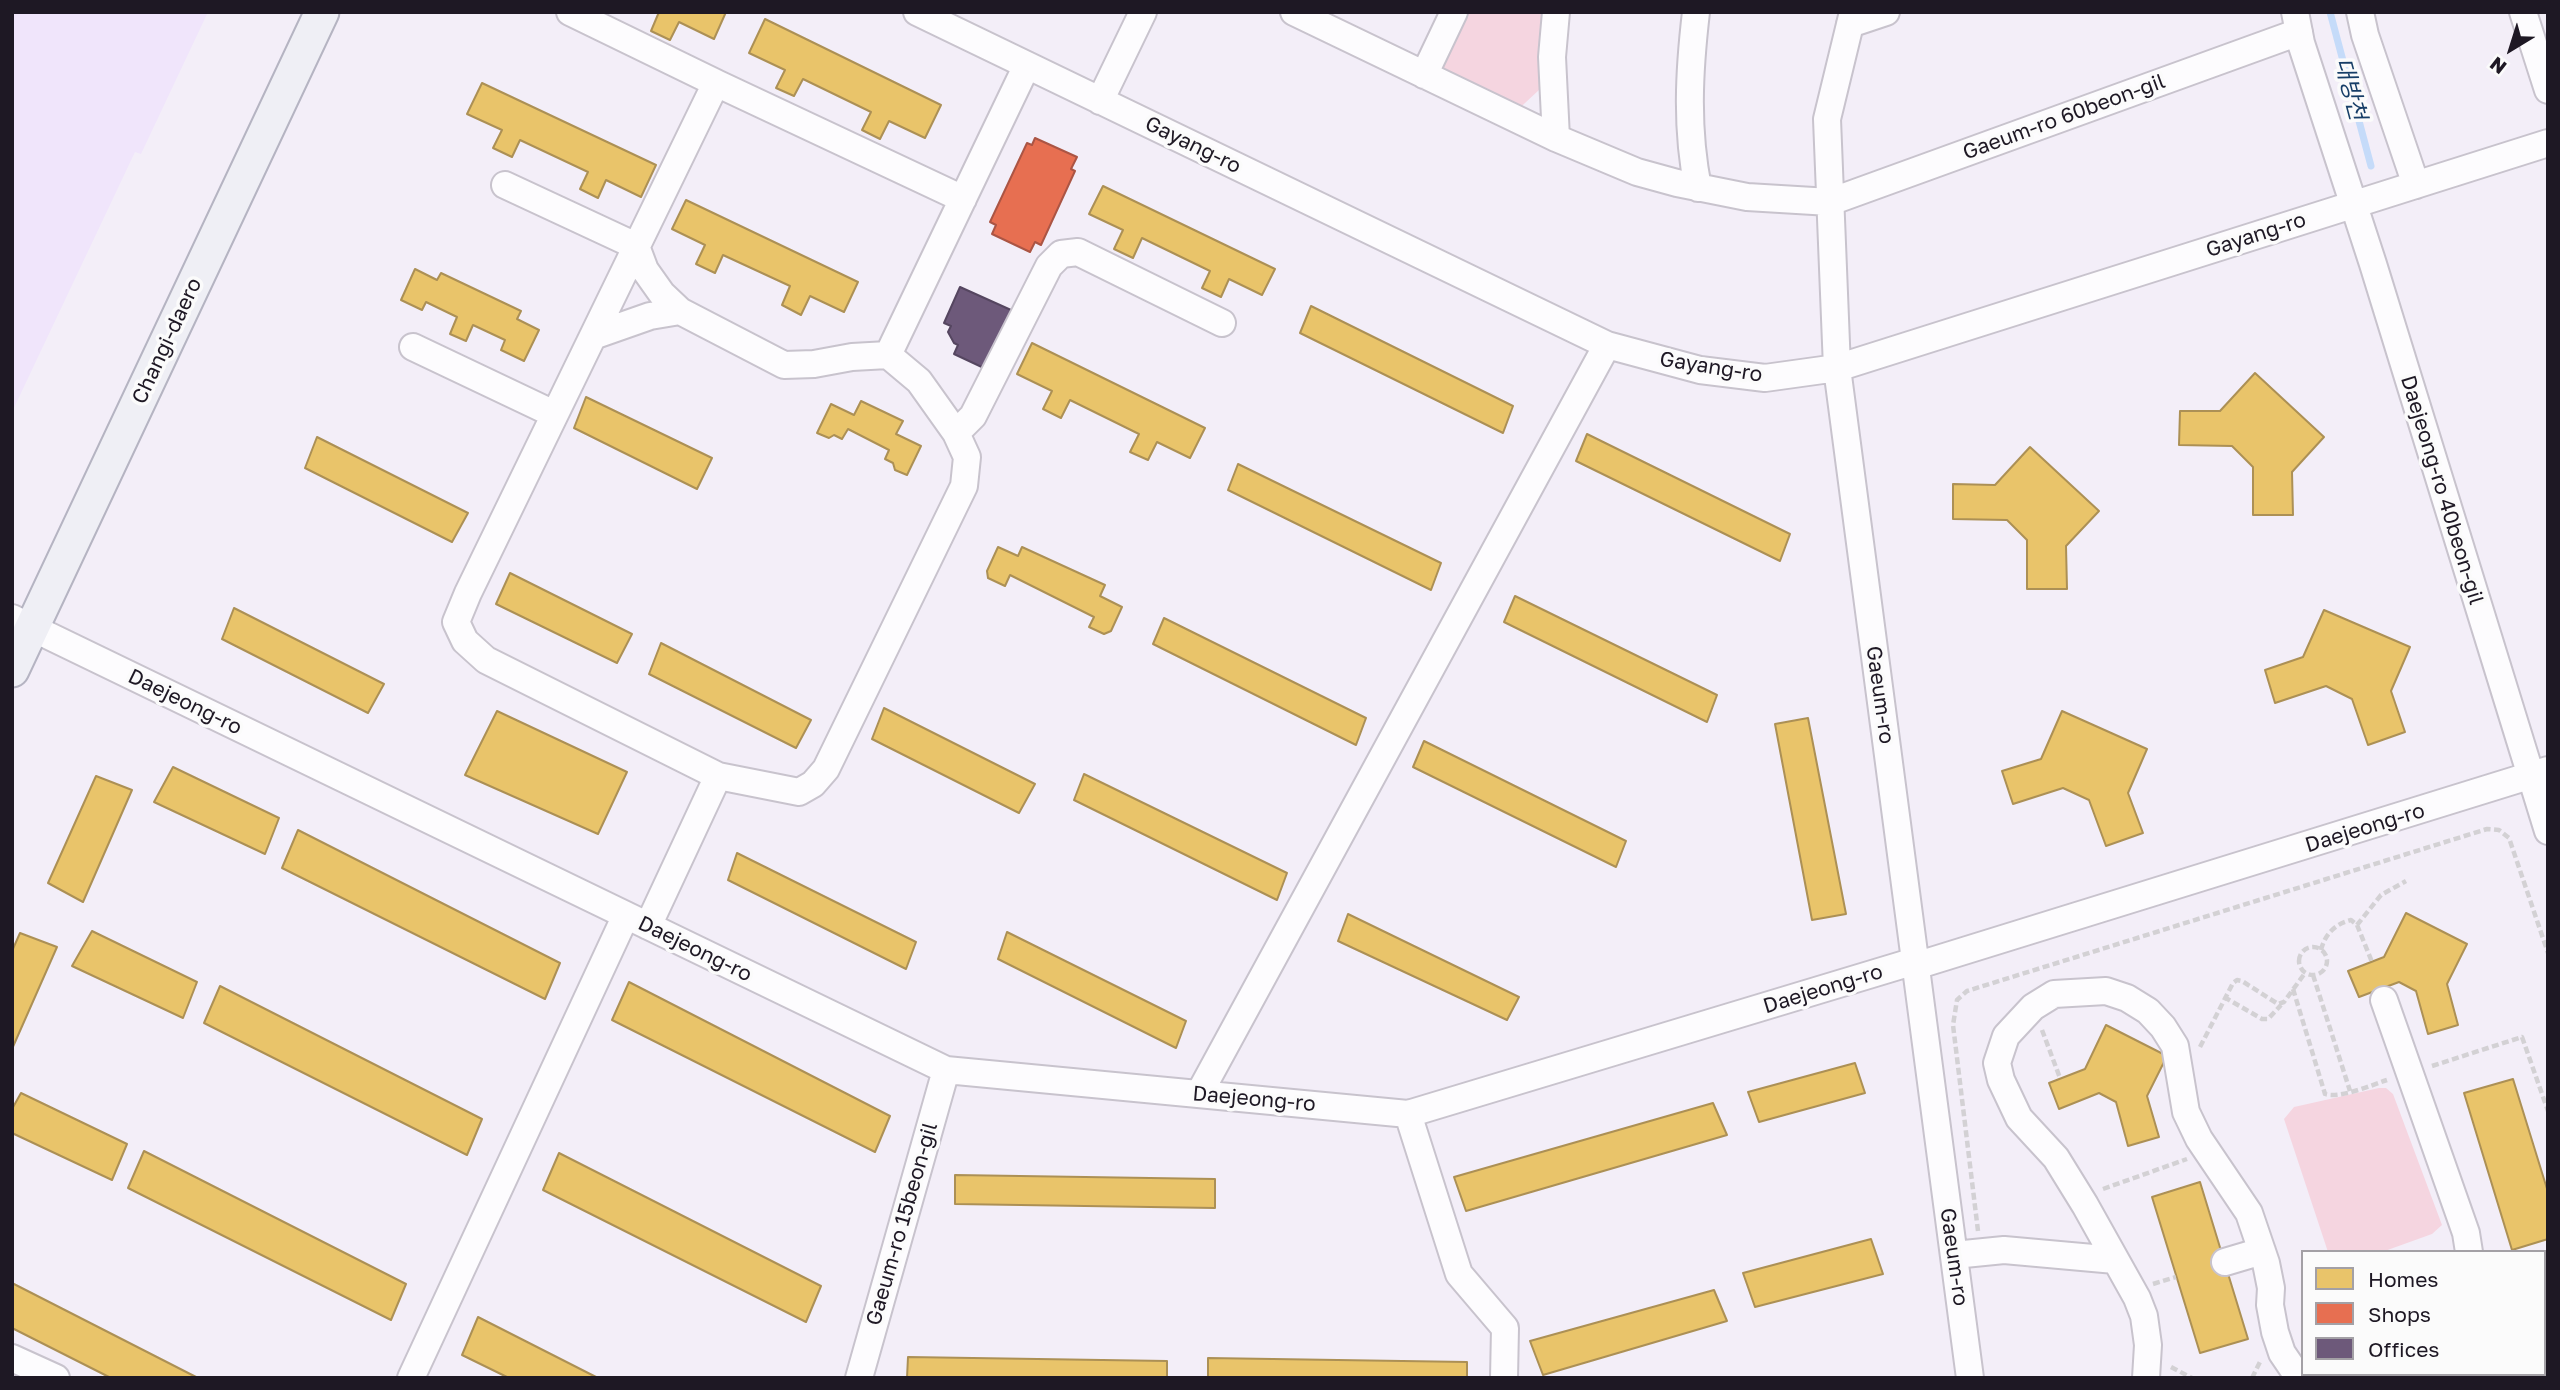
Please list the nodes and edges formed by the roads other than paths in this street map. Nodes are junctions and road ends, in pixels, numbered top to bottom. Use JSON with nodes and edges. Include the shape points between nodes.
{"nodes":[{"id":1,"x":322,"y":12,"type":"edge"},
{"id":2,"x":570,"y":12,"type":"edge"},
{"id":3,"x":917,"y":12,"type":"edge"},
{"id":4,"x":1143,"y":12,"type":"edge"},
{"id":5,"x":1454,"y":12,"type":"edge"},
{"id":6,"x":1556,"y":12,"type":"edge"},
{"id":7,"x":1696,"y":12,"type":"edge"},
{"id":8,"x":1886,"y":12,"type":"edge"},
{"id":9,"x":2360,"y":12,"type":"edge"},
{"id":10,"x":2523,"y":12,"type":"edge"},
{"id":11,"x":1299,"y":13,"type":"edge"},
{"id":12,"x":1851,"y":18,"type":"edge"},
{"id":13,"x":2297,"y":22,"type":"edge"},
{"id":14,"x":1027,"y":65,"type":"junction"},
{"id":15,"x":1424,"y":75,"type":"junction"},
{"id":16,"x":716,"y":83,"type":"junction"},
{"id":17,"x":2548,"y":90,"type":"edge"},
{"id":18,"x":1100,"y":100,"type":"junction"},
{"id":19,"x":1556,"y":138,"type":"junction"},
{"id":20,"x":2548,"y":143,"type":"edge"},
{"id":21,"x":2416,"y":185,"type":"junction"},
{"id":22,"x":505,"y":186,"type":"dead end"},
{"id":23,"x":1698,"y":188,"type":"junction"},
{"id":24,"x":963,"y":200,"type":"junction"},
{"id":25,"x":1830,"y":202,"type":"junction"},
{"id":26,"x":2354,"y":204,"type":"junction"},
{"id":27,"x":636,"y":246,"type":"junction"},
{"id":28,"x":680,"y":312,"type":"junction"},
{"id":29,"x":1222,"y":323,"type":"dead end"},
{"id":30,"x":593,"y":336,"type":"junction"},
{"id":31,"x":1607,"y":345,"type":"junction"},
{"id":32,"x":413,"y":347,"type":"dead end"},
{"id":33,"x":888,"y":355,"type":"junction"},
{"id":34,"x":1837,"y":368,"type":"junction"},
{"id":35,"x":554,"y":414,"type":"junction"},
{"id":36,"x":956,"y":433,"type":"junction"},
{"id":37,"x":22,"y":623,"type":"edge"},
{"id":38,"x":12,"y":670,"type":"edge"},
{"id":39,"x":2538,"y":773,"type":"edge"},
{"id":40,"x":718,"y":776,"type":"junction"},
{"id":41,"x":2548,"y":831,"type":"edge"},
{"id":42,"x":637,"y":920,"type":"junction"},
{"id":43,"x":1915,"y":961,"type":"junction"},
{"id":44,"x":2384,"y":1000,"type":"dead end"},
{"id":45,"x":946,"y":1070,"type":"junction"},
{"id":46,"x":1199,"y":1094,"type":"junction"},
{"id":47,"x":1408,"y":1114,"type":"junction"},
{"id":48,"x":2469,"y":1250,"type":"edge"},
{"id":49,"x":2262,"y":1251,"type":"junction"},
{"id":50,"x":1954,"y":1255,"type":"junction"},
{"id":51,"x":2115,"y":1261,"type":"junction"},
{"id":52,"x":2225,"y":1262,"type":"dead end"},
{"id":53,"x":12,"y":1358,"type":"edge"},
{"id":54,"x":2411,"y":1377,"type":"edge"},
{"id":55,"x":56,"y":1378,"type":"edge"},
{"id":56,"x":411,"y":1378,"type":"edge"},
{"id":57,"x":859,"y":1378,"type":"edge"},
{"id":58,"x":1504,"y":1378,"type":"edge"},
{"id":59,"x":1970,"y":1378,"type":"edge"},
{"id":60,"x":2146,"y":1378,"type":"edge"},
{"id":61,"x":2299,"y":1378,"type":"edge"},
{"id":62,"x":2427,"y":1378,"type":"edge"}],
"edges":[{"from":1,"to":37,"type":"main road","name":"Changi-daero"},
{"from":2,"to":16,"type":"street"},
{"from":3,"to":14,"type":"street","name":"Gayang-ro"},
{"from":4,"to":18,"type":"street"},
{"from":5,"to":15,"type":"street"},
{"from":6,"to":19,"type":"street","via":[[1552,57]]},
{"from":7,"to":23,"type":"street","via":[[1689,125]]},
{"from":8,"to":12,"type":"street"},
{"from":9,"to":21,"type":"street"},
{"from":10,"to":17,"type":"street"},
{"from":11,"to":15,"type":"street"},
{"from":12,"to":25,"type":"street","name":"Gaeum-ro","via":[[1827,119]]},
{"from":13,"to":25,"type":"street","name":"Gaeum-ro 60beon-gil"},
{"from":13,"to":26,"type":"street","name":"Daejeong-ro 40beon-gil"},
{"from":14,"to":18,"type":"street","name":"Gayang-ro"},
{"from":14,"to":24,"type":"street"},
{"from":15,"to":19,"type":"street"},
{"from":16,"to":24,"type":"street"},
{"from":16,"to":27,"type":"street"},
{"from":18,"to":31,"type":"street","name":"Gayang-ro"},
{"from":19,"to":23,"type":"street","via":[[1637,172]]},
{"from":20,"to":21,"type":"street","name":"Gayang-ro"},
{"from":21,"to":26,"type":"street","name":"Gayang-ro"},
{"from":22,"to":27,"type":"street"},
{"from":23,"to":25,"type":"street","via":[[1747,197]]},
{"from":24,"to":33,"type":"street"},
{"from":25,"to":34,"type":"street","name":"Gaeum-ro"},
{"from":26,"to":34,"type":"street","name":"Gayang-ro"},
{"from":26,"to":39,"type":"street","name":"Daejeong-ro 40beon-gil"},
{"from":27,"to":28,"type":"street","via":[[645,270]]},
{"from":27,"to":30,"type":"street"},
{"from":28,"to":30,"type":"street","via":[[650,316]]},
{"from":28,"to":33,"type":"street","via":[[784,365]]},
{"from":29,"to":36,"type":"street","via":[[1078,252],[1061,254],[1049,266],[973,416]]},
{"from":30,"to":35,"type":"street"},
{"from":31,"to":34,"type":"street","name":"Gayang-ro","via":[[1700,370],[1765,378]]},
{"from":31,"to":46,"type":"street"},
{"from":32,"to":35,"type":"street"},
{"from":33,"to":36,"type":"street","via":[[919,381]]},
{"from":34,"to":43,"type":"street","name":"Gaeum-ro"},
{"from":35,"to":40,"type":"street","via":[[468,593],[456,622],[460,631],[486,660]]},
{"from":36,"to":40,"type":"street","via":[[967,457],[964,486],[826,769],[799,792]]},
{"from":37,"to":38,"type":"main road","name":"Changi-daero"},
{"from":37,"to":42,"type":"street","name":"Daejeong-ro"},
{"from":39,"to":41,"type":"street","name":"Daejeong-ro 40beon-gil"},
{"from":39,"to":43,"type":"street","name":"Daejeong-ro","via":[[1925,963]]},
{"from":40,"to":42,"type":"street"},
{"from":42,"to":45,"type":"street","name":"Daejeong-ro"},
{"from":42,"to":56,"type":"street"},
{"from":43,"to":47,"type":"street","name":"Daejeong-ro"},
{"from":43,"to":50,"type":"street","name":"Gaeum-ro"},
{"from":44,"to":48,"type":"street"},
{"from":45,"to":46,"type":"street","name":"Daejeong-ro"},
{"from":45,"to":57,"type":"street","name":"Gaeum-ro 15beon-gil"},
{"from":46,"to":47,"type":"street","name":"Daejeong-ro"},
{"from":47,"to":58,"type":"street","via":[[1459,1274],[1505,1328]]},
{"from":49,"to":51,"type":"street","via":[[2249,1213],[2186,1112],[2175,1046],[2163,1027],[2148,1011],[2106,991],[2054,994],[2033,1007],[2006,1036],[1997,1063],[2000,1080],[2018,1118],[2056,1158]]},
{"from":49,"to":52,"type":"street"},
{"from":49,"to":61,"type":"street","via":[[2275,1332],[2282,1353]]},
{"from":50,"to":51,"type":"street","via":[[2004,1250]]},
{"from":50,"to":59,"type":"street","name":"Gaeum-ro"},
{"from":51,"to":60,"type":"street","via":[[2144,1316]]},
{"from":53,"to":55,"type":"street"},
{"from":54,"to":62,"type":"street"}]}
